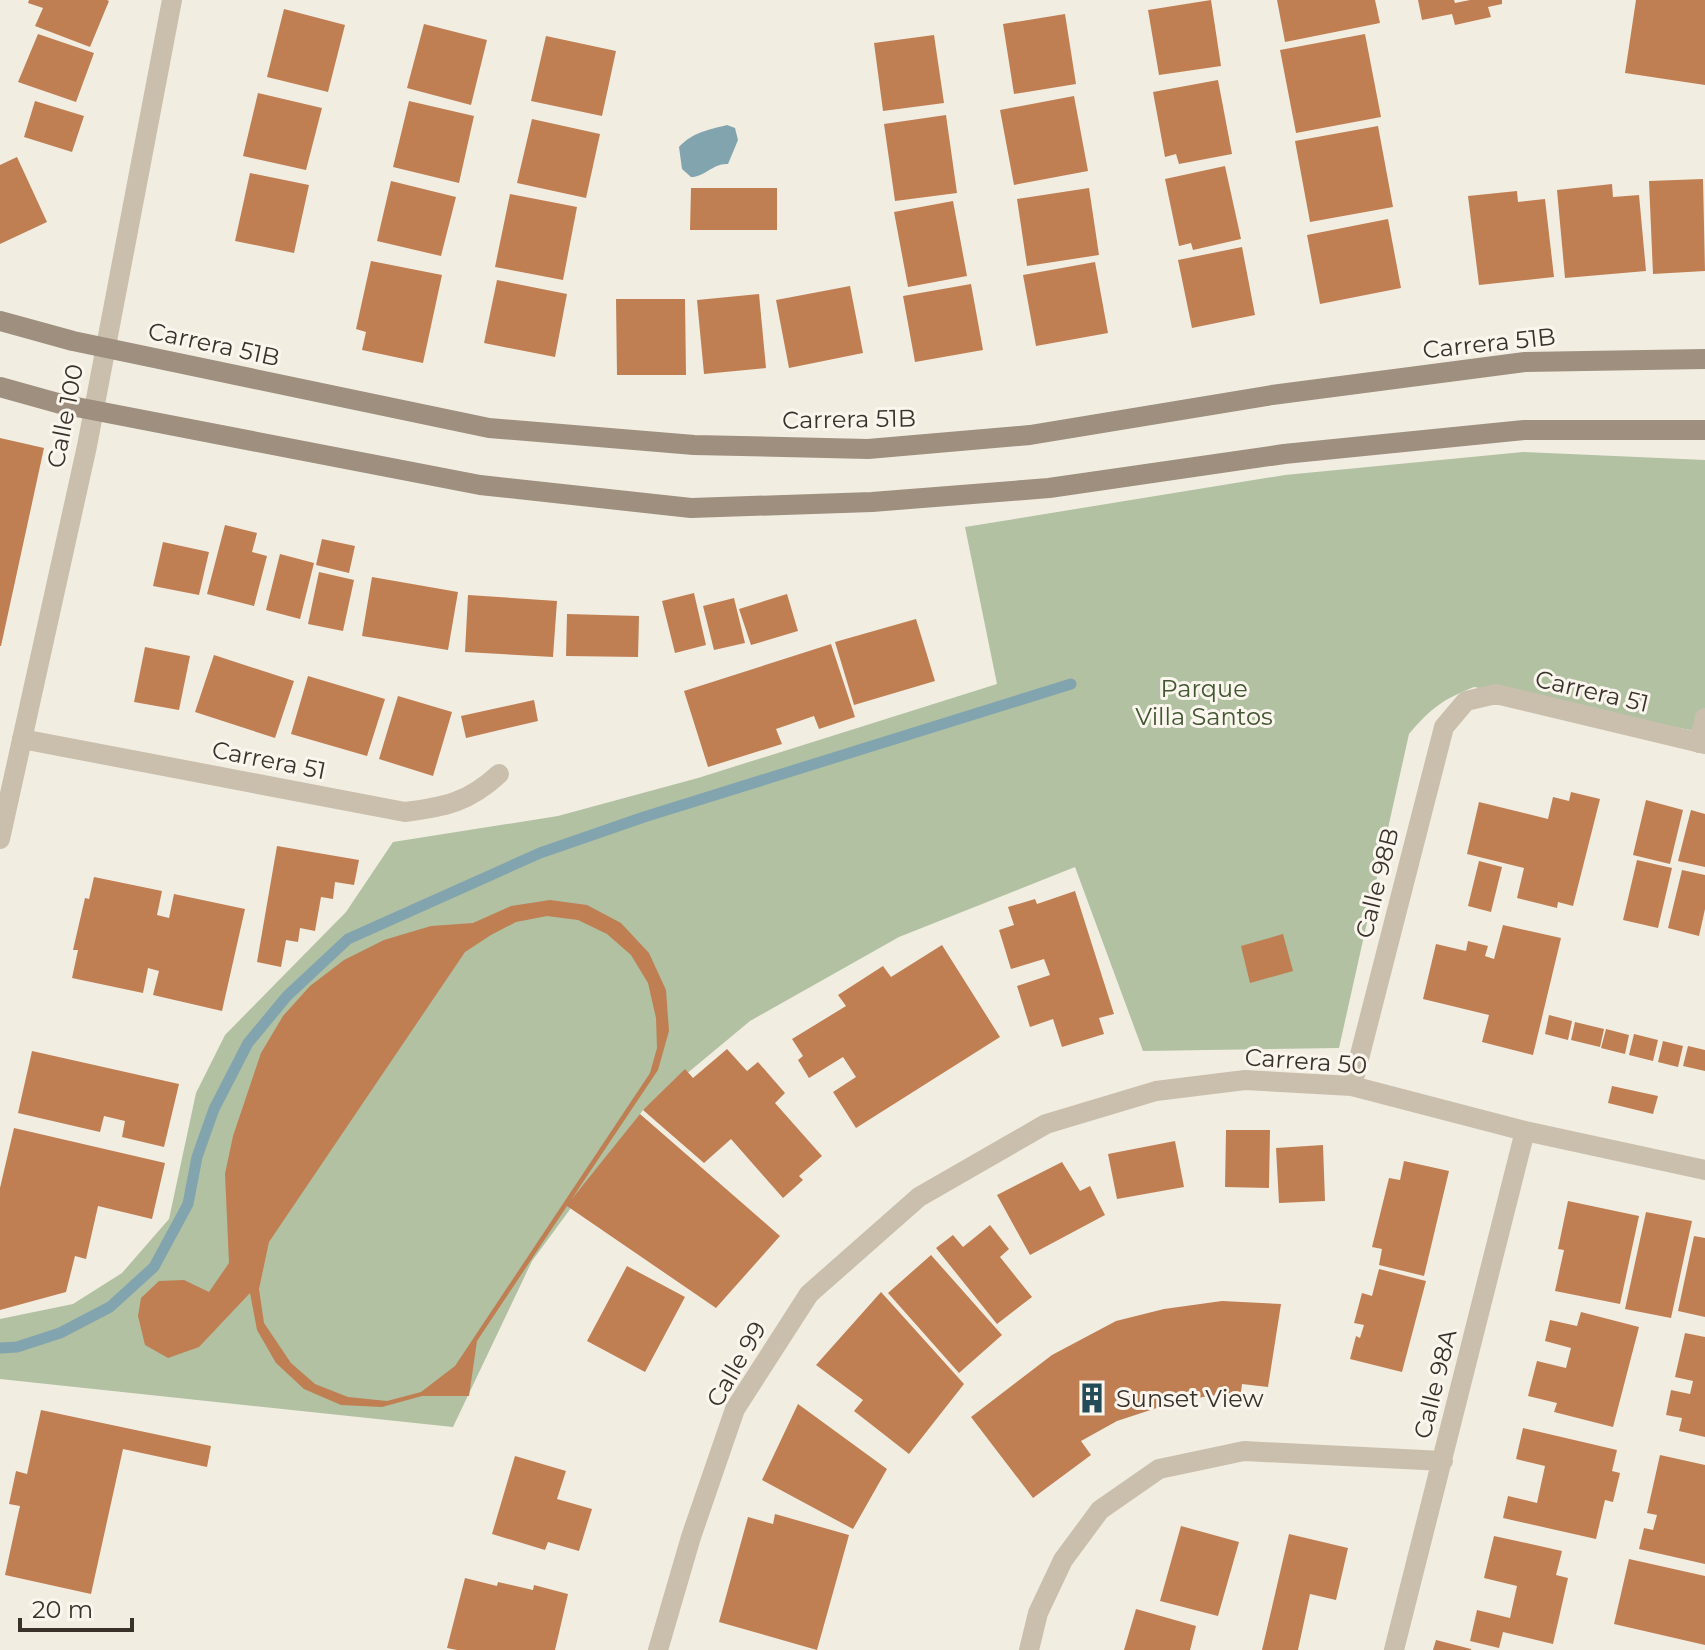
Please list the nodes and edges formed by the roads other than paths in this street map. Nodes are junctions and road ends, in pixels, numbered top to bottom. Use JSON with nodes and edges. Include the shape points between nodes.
{"nodes":[{"id":1,"x":172,"y":0,"type":"edge"},
{"id":2,"x":0,"y":321,"type":"edge"},
{"id":3,"x":105,"y":348,"type":"junction"},
{"id":4,"x":1705,"y":359,"type":"edge"},
{"id":5,"x":0,"y":387,"type":"edge"},
{"id":6,"x":93,"y":410,"type":"junction"},
{"id":7,"x":1705,"y":430,"type":"edge"},
{"id":8,"x":1466,"y":701,"type":"joint"},
{"id":9,"x":1705,"y":718,"type":"edge"},
{"id":10,"x":22,"y":739,"type":"junction"},
{"id":11,"x":1702,"y":744,"type":"edge"},
{"id":12,"x":499,"y":774,"type":"dead end"},
{"id":13,"x":0,"y":839,"type":"edge"},
{"id":14,"x":1352,"y":1086,"type":"junction"},
{"id":15,"x":1525,"y":1131,"type":"junction"},
{"id":16,"x":1705,"y":1170,"type":"edge"},
{"id":17,"x":919,"y":1197,"type":"joint"},
{"id":18,"x":1443,"y":1461,"type":"junction"},
{"id":19,"x":658,"y":1650,"type":"edge"},
{"id":20,"x":1029,"y":1650,"type":"edge"},
{"id":21,"x":1394,"y":1650,"type":"edge"}],
"edges":[{"from":1,"to":3,"type":"street","name":"Calle 100"},
{"from":2,"to":3,"type":"main road","name":"Carrera 51B"},
{"from":3,"to":4,"type":"main road","name":"Carrera 51B","via":[[489,428],[694,445],[868,449],[1030,435],[1272,395],[1525,362]]},
{"from":3,"to":6,"type":"street","name":"Calle 100"},
{"from":5,"to":6,"type":"main road"},
{"from":6,"to":7,"type":"main road","via":[[480,485],[691,508],[872,502],[1049,488],[1284,454],[1524,430]]},
{"from":6,"to":10,"type":"street","name":"Calle 100"},
{"from":8,"to":11,"type":"street","name":"Carrera 51","via":[[1496,694]]},
{"from":8,"to":14,"type":"street","name":"Calle 98B","via":[[1444,727]]},
{"from":9,"to":11,"type":"street"},
{"from":10,"to":12,"type":"street","name":"Carrera 51","via":[[405,812],[447,807],[482,790]]},
{"from":10,"to":13,"type":"street","name":"Calle 100"},
{"from":14,"to":15,"type":"street","name":"Carrera 50"},
{"from":14,"to":17,"type":"street","name":"Carrera 50","via":[[1245,1080],[1156,1091],[1046,1124]]},
{"from":15,"to":16,"type":"street","name":"Carrera 50"},
{"from":15,"to":18,"type":"street","name":"Calle 98A"},
{"from":17,"to":19,"type":"street","name":"Calle 99","via":[[809,1294],[735,1409]]},
{"from":18,"to":20,"type":"street","via":[[1244,1451],[1159,1469],[1100,1510],[1063,1560],[1038,1613]]},
{"from":18,"to":21,"type":"street","name":"Calle 98A"}]}
